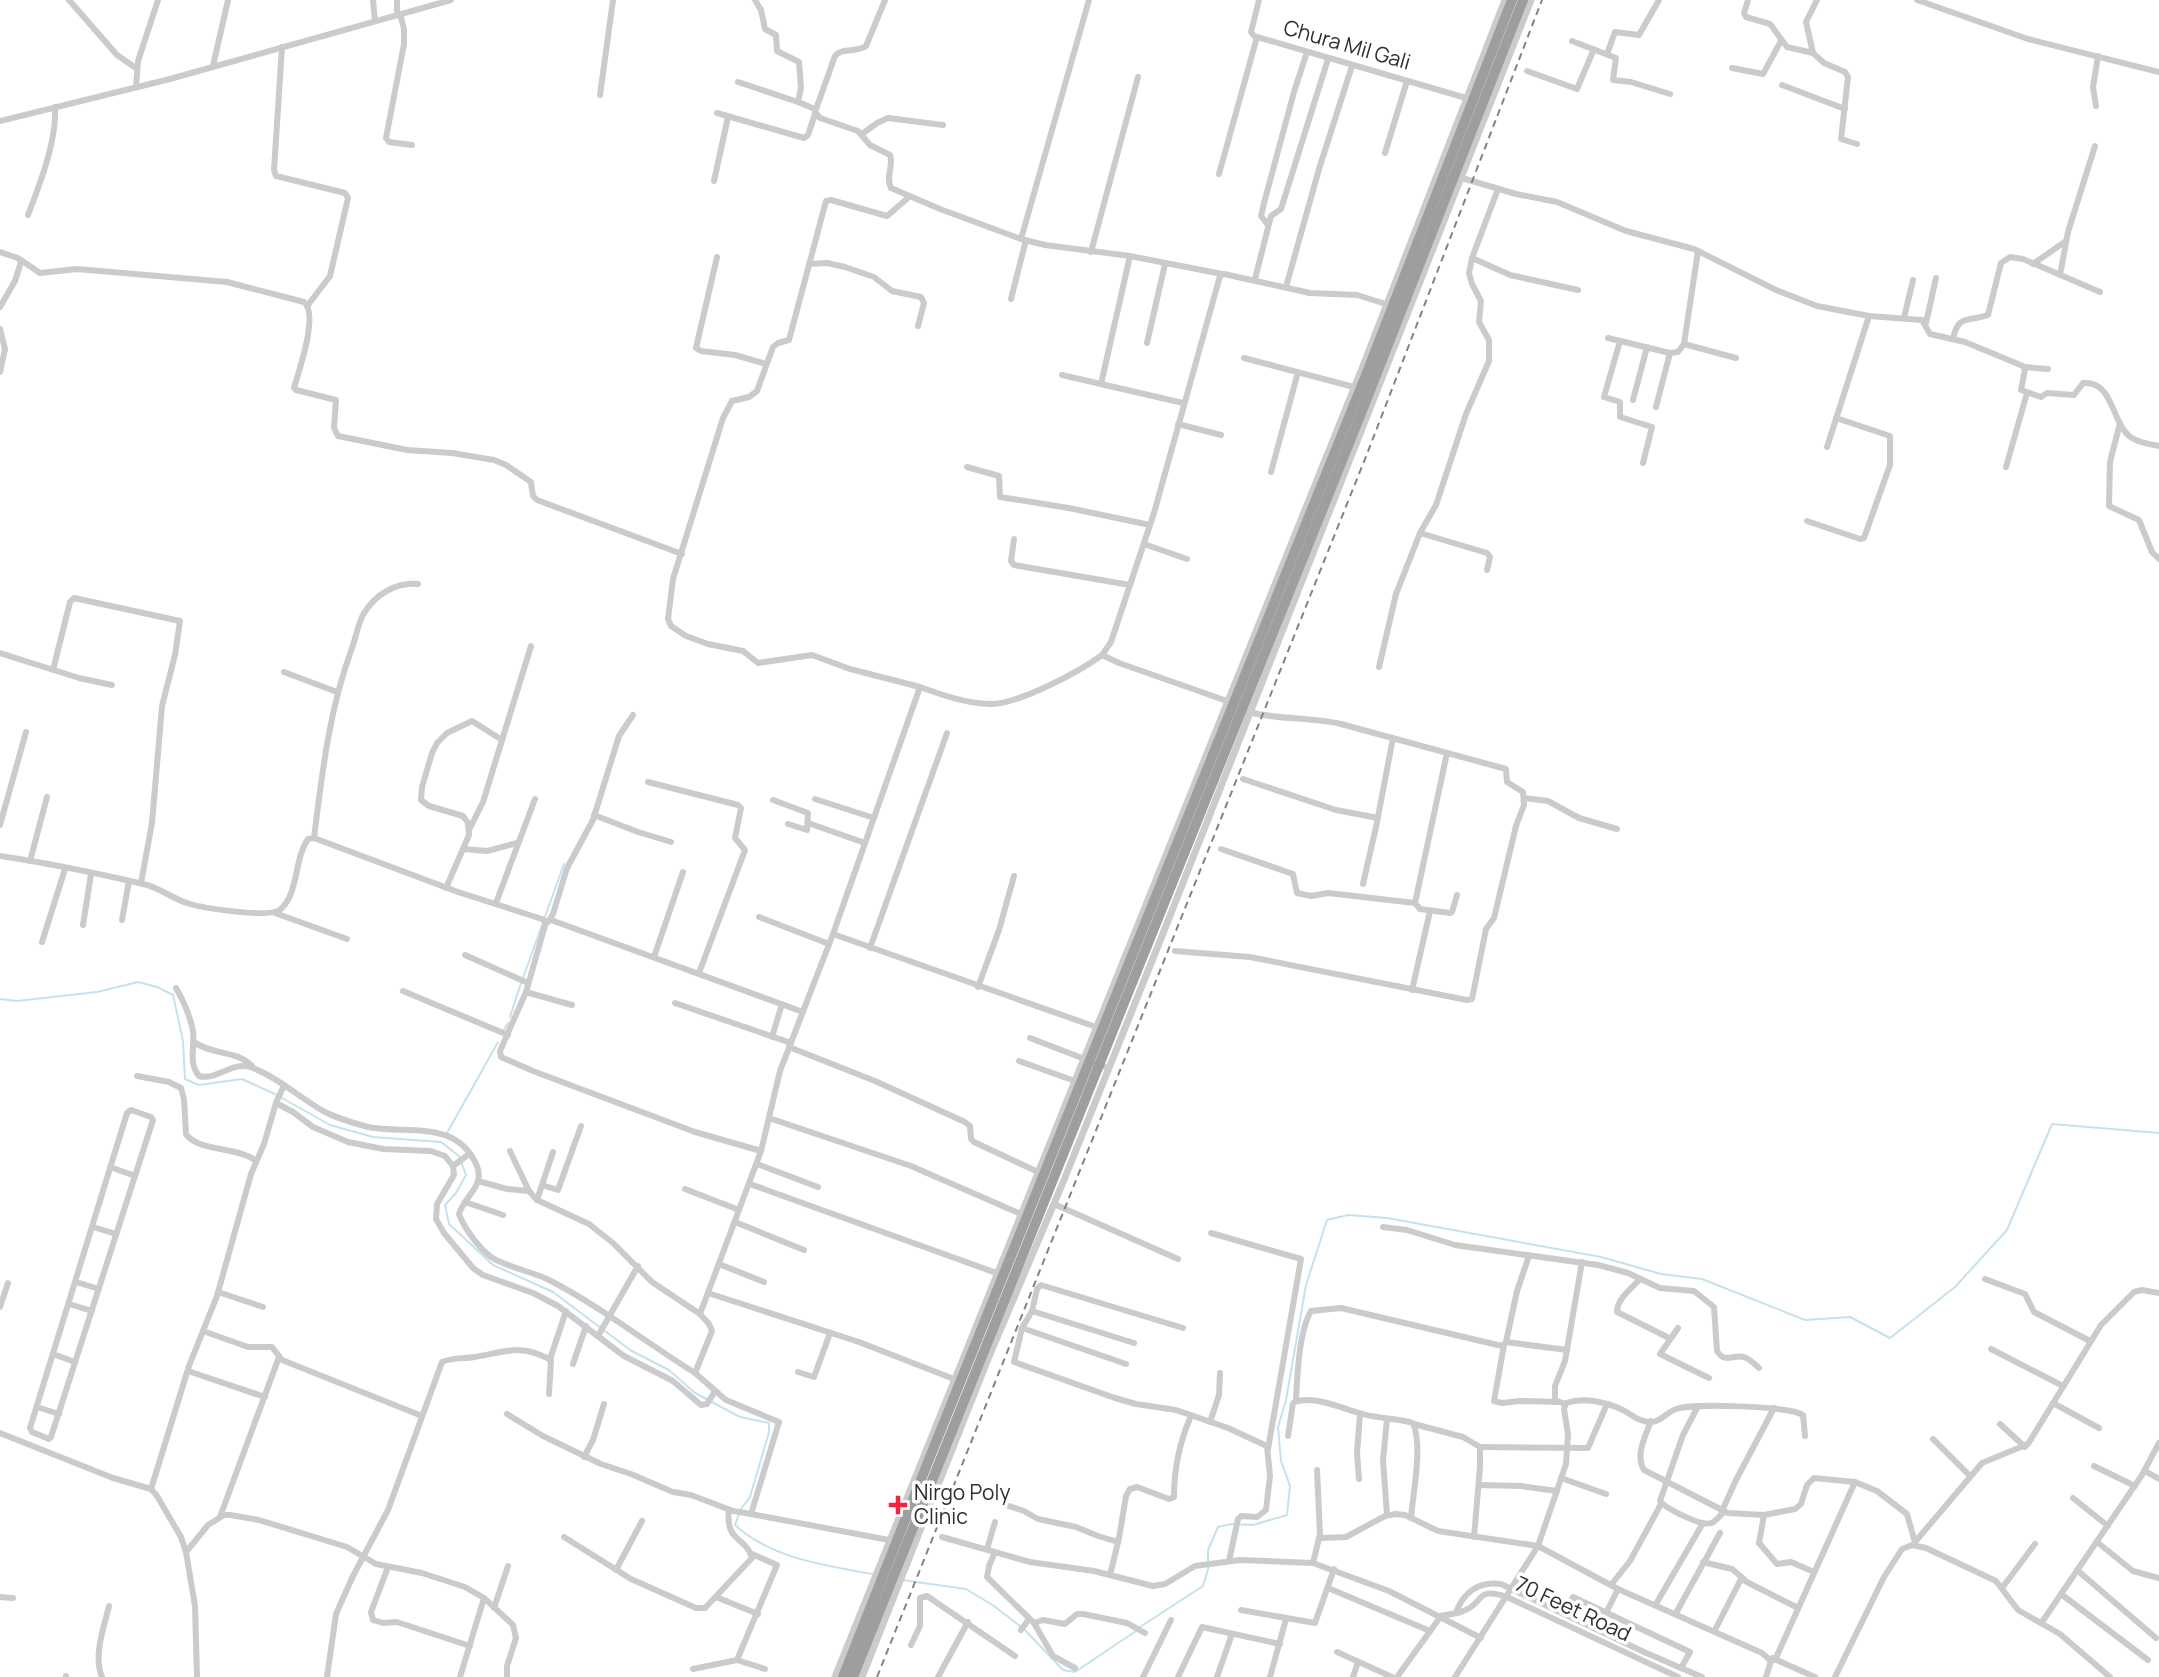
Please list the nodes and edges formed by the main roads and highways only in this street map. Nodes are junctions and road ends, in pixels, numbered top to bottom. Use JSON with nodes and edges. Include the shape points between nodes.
{"nodes":[{"id":1,"x":1512,"y":0,"type":"edge"},
{"id":2,"x":1523,"y":0,"type":"edge"},
{"id":3,"x":843,"y":1677,"type":"edge"},
{"id":4,"x":853,"y":1677,"type":"edge"}],
"edges":[{"from":1,"to":3,"type":"highway","bridge":true},
{"from":2,"to":4,"type":"highway","bridge":true}]}
